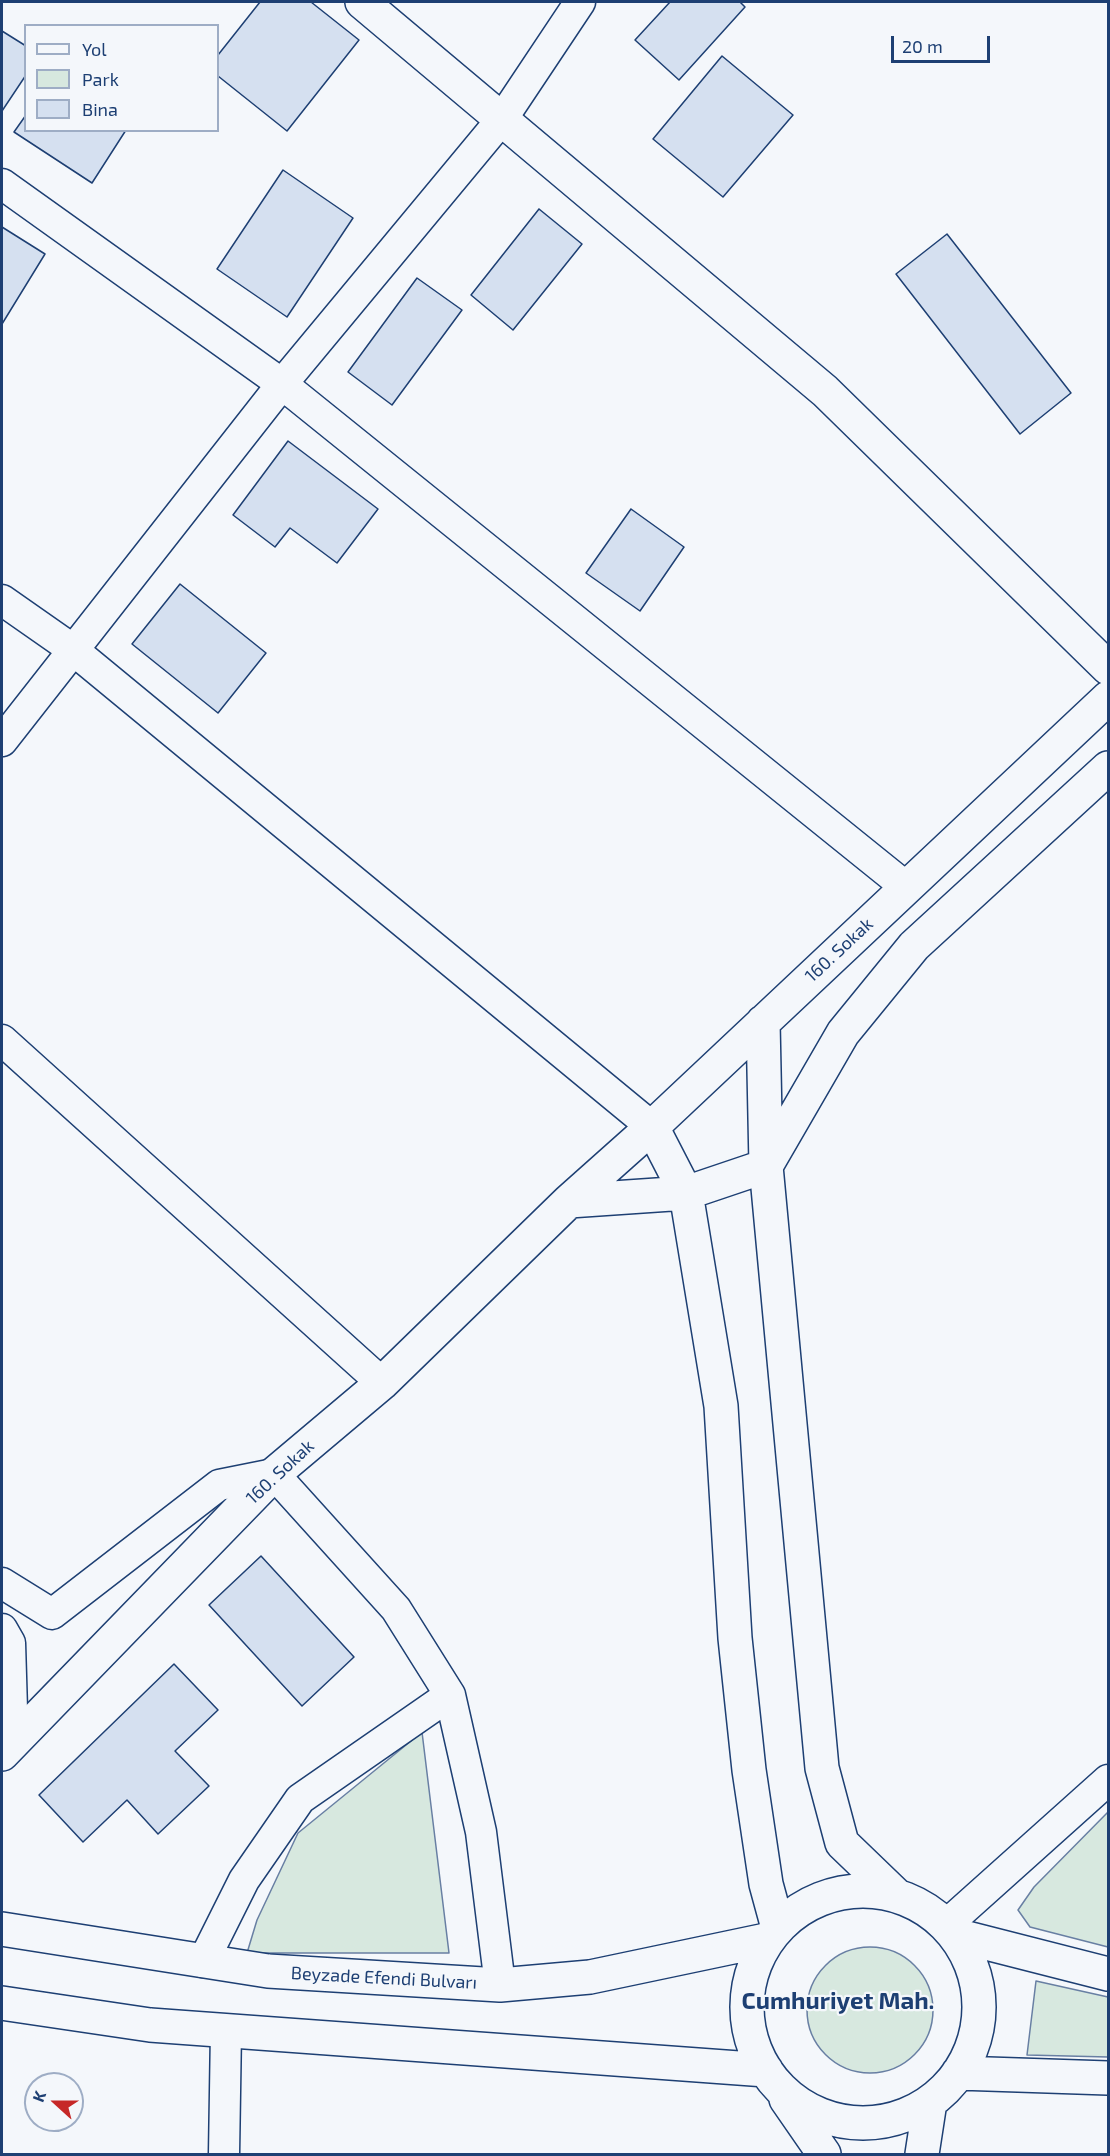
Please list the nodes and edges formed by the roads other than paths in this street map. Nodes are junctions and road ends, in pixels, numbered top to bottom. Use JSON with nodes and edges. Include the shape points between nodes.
{"nodes":[{"id":1,"x":362,"y":2,"type":"edge"},
{"id":2,"x":580,"y":2,"type":"edge"},
{"id":3,"x":502,"y":119,"type":"junction"},
{"id":4,"x":2,"y":184,"type":"edge"},
{"id":5,"x":282,"y":384,"type":"junction"},
{"id":6,"x":2,"y":600,"type":"edge"},
{"id":7,"x":72,"y":649,"type":"junction"},
{"id":8,"x":1108,"y":668,"type":"edge"},
{"id":9,"x":1108,"y":698,"type":"edge"},
{"id":10,"x":2,"y":741,"type":"edge"},
{"id":11,"x":1108,"y":768,"type":"edge"},
{"id":12,"x":906,"y":887,"type":"junction"},
{"id":13,"x":763,"y":1022,"type":"junction"},
{"id":14,"x":2,"y":1040,"type":"edge"},
{"id":15,"x":652,"y":1127,"type":"junction"},
{"id":16,"x":766,"y":1166,"type":"junction"},
{"id":17,"x":686,"y":1193,"type":"junction"},
{"id":18,"x":569,"y":1201,"type":"junction"},
{"id":19,"x":382,"y":1383,"type":"junction"},
{"id":20,"x":274,"y":1474,"type":"junction"},
{"id":21,"x":2,"y":1582,"type":"edge"},
{"id":22,"x":2,"y":1629,"type":"edge"},
{"id":23,"x":450,"y":1695,"type":"junction"},
{"id":24,"x":8,"y":1749,"type":"edge"},
{"id":25,"x":1108,"y":1780,"type":"edge"},
{"id":26,"x":896,"y":1894,"type":"junction"},
{"id":27,"x":2,"y":1929,"type":"edge"},
{"id":28,"x":950,"y":1931,"type":"junction"},
{"id":29,"x":772,"y":1934,"type":"junction"},
{"id":30,"x":203,"y":1962,"type":"junction"},
{"id":31,"x":1108,"y":1974,"type":"edge"},
{"id":32,"x":500,"y":1985,"type":"junction"},
{"id":33,"x":2,"y":2003,"type":"edge"},
{"id":34,"x":226,"y":2030,"type":"junction"},
{"id":35,"x":958,"y":2073,"type":"junction"},
{"id":36,"x":1108,"y":2078,"type":"edge"},
{"id":37,"x":773,"y":2080,"type":"junction"},
{"id":38,"x":930,"y":2102,"type":"junction"},
{"id":39,"x":224,"y":2154,"type":"edge"},
{"id":40,"x":824,"y":2154,"type":"edge"},
{"id":41,"x":922,"y":2154,"type":"edge"}],
"edges":[{"from":1,"to":3,"type":"main road"},
{"from":2,"to":3,"type":"street"},
{"from":3,"to":5,"type":"street"},
{"from":3,"to":8,"type":"main road","via":[[825,391]]},
{"from":4,"to":5,"type":"street"},
{"from":5,"to":7,"type":"street"},
{"from":5,"to":12,"type":"street"},
{"from":6,"to":7,"type":"street"},
{"from":7,"to":10,"type":"street"},
{"from":7,"to":15,"type":"street"},
{"from":9,"to":12,"type":"main road","name":"160. Sokak"},
{"from":11,"to":16,"type":"main road","via":[[914,946],[843,1033]]},
{"from":12,"to":13,"type":"main road","name":"160. Sokak"},
{"from":13,"to":15,"type":"main road","name":"160. Sokak"},
{"from":13,"to":16,"type":"main road"},
{"from":14,"to":19,"type":"street"},
{"from":15,"to":17,"type":"main road"},
{"from":15,"to":18,"type":"main road","name":"160. Sokak"},
{"from":16,"to":17,"type":"main road"},
{"from":16,"to":26,"type":"main road","via":[[822,1768],[842,1843]]},
{"from":17,"to":18,"type":"main road"},
{"from":17,"to":29,"type":"main road","via":[[721,1406],[735,1638]]},
{"from":18,"to":19,"type":"main road","name":"160. Sokak"},
{"from":19,"to":20,"type":"main road","name":"160. Sokak"},
{"from":20,"to":21,"type":"street","via":[[219,1485],[52,1614]]},
{"from":20,"to":23,"type":"street","via":[[396,1609]]},
{"from":20,"to":24,"type":"main road","name":"160. Sokak"},
{"from":22,"to":24,"type":"street","via":[[9,1643]]},
{"from":23,"to":30,"type":"street","via":[[300,1799],[244,1880]]},
{"from":23,"to":32,"type":"street","via":[[481,1832]]},
{"from":25,"to":28,"type":"street"},
{"from":26,"to":28,"type":"main road","via":[[929,1910]]},
{"from":26,"to":29,"type":"main road","via":[[860,1890],[824,1897],[792,1914]]},
{"from":27,"to":30,"type":"main road","name":"Beyzade Efendi Bulvarı"},
{"from":28,"to":31,"type":"main road"},
{"from":28,"to":35,"type":"main road","via":[[972,1968],[979,2004],[974,2040]]},
{"from":29,"to":32,"type":"main road","name":"Beyzade Efendi Bulvarı","via":[[590,1977]]},
{"from":29,"to":37,"type":"main road","via":[[750,1977],[746,2018],[757,2057]]},
{"from":30,"to":32,"type":"main road","name":"Beyzade Efendi Bulvarı","via":[[268,1971]]},
{"from":33,"to":34,"type":"main road","via":[[150,2025]]},
{"from":34,"to":37,"type":"main road"},
{"from":34,"to":39,"type":"street"},
{"from":35,"to":36,"type":"main road"},
{"from":35,"to":38,"type":"main road"},
{"from":37,"to":38,"type":"main road","via":[[814,2113],[853,2123],[893,2120]]},
{"from":37,"to":40,"type":"main road"},
{"from":38,"to":41,"type":"main road"}]}
